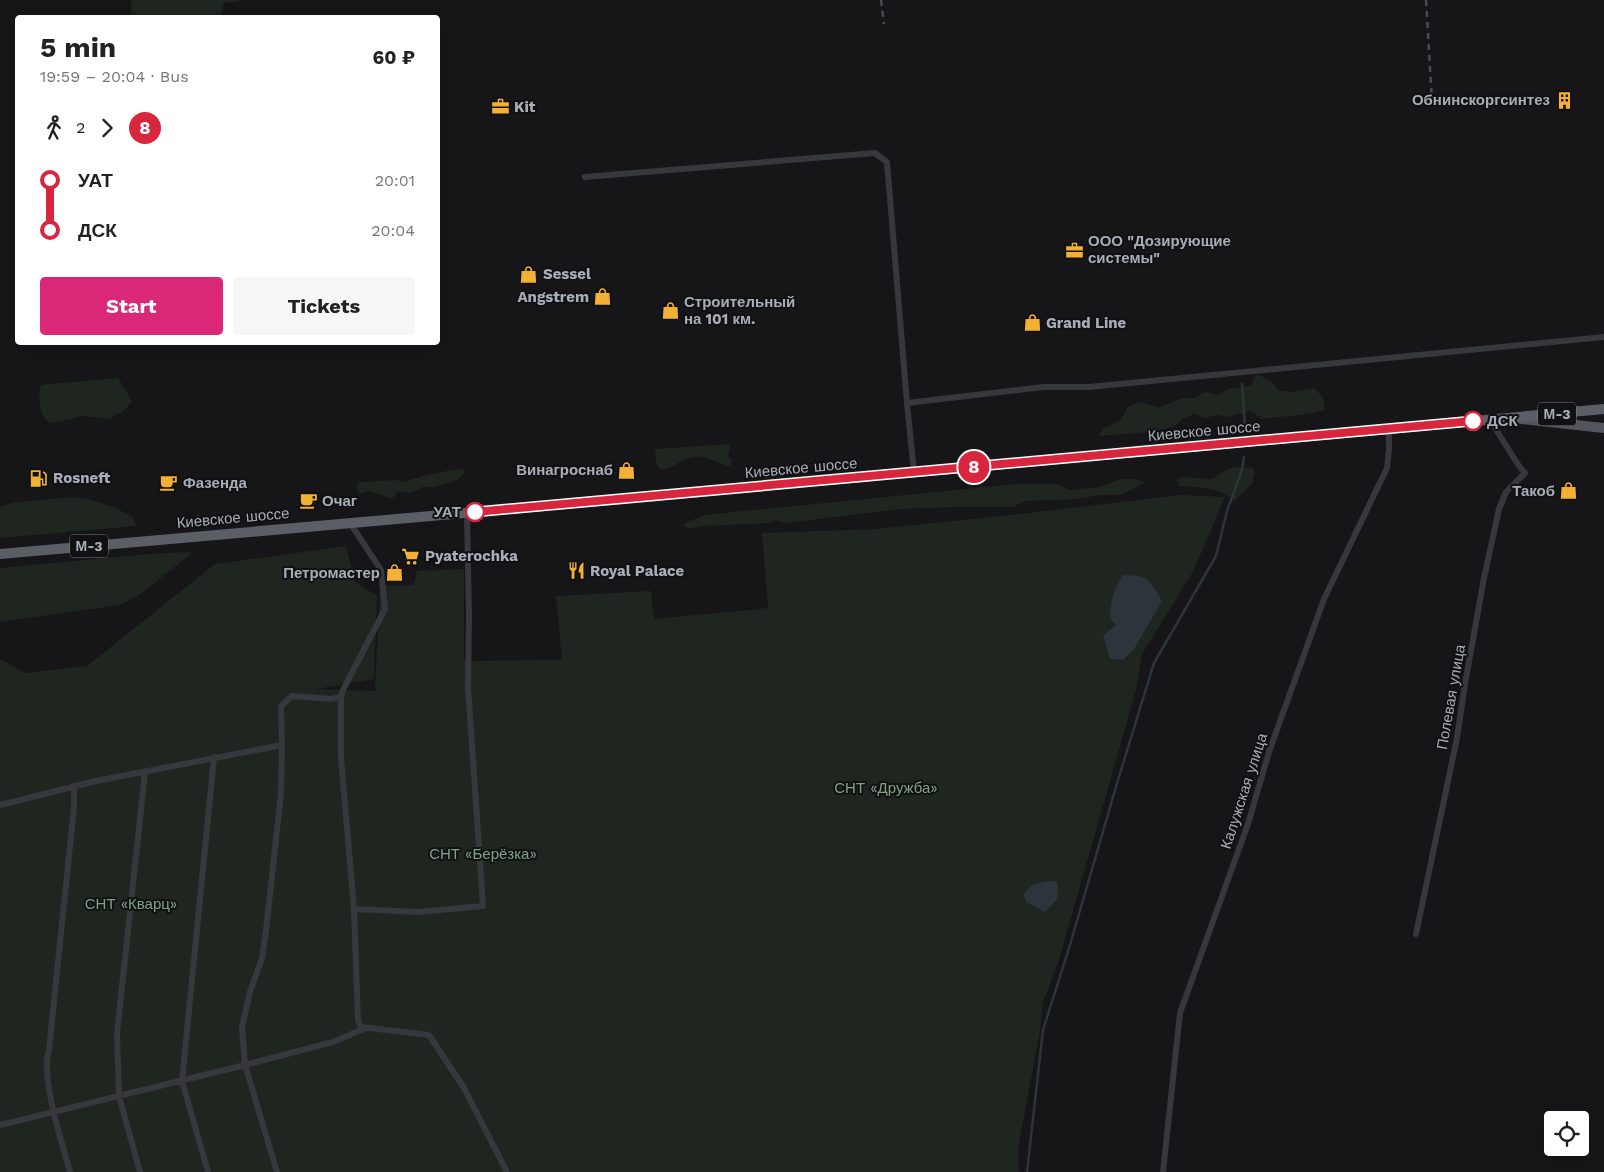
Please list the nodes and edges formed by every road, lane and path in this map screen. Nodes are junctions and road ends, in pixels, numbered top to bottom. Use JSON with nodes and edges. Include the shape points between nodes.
{"nodes":[{"id":1,"x":585,"y":176,"type":"dead end"},
{"id":2,"x":1604,"y":337,"type":"edge"},
{"id":3,"x":907,"y":403,"type":"junction"},
{"id":4,"x":1604,"y":409,"type":"edge"},
{"id":5,"x":1510,"y":418,"type":"junction"},
{"id":6,"x":1490,"y":420,"type":"junction"},
{"id":7,"x":1604,"y":428,"type":"edge"},
{"id":8,"x":1389,"y":429,"type":"junction"},
{"id":9,"x":914,"y":473,"type":"junction"},
{"id":10,"x":467,"y":513,"type":"junction"},
{"id":11,"x":350,"y":523,"type":"junction"},
{"id":12,"x":0,"y":554,"type":"edge"},
{"id":13,"x":341,"y":697,"type":"junction"},
{"id":14,"x":282,"y":745,"type":"junction"},
{"id":15,"x":214,"y":757,"type":"junction"},
{"id":16,"x":144,"y":772,"type":"junction"},
{"id":17,"x":74,"y":786,"type":"junction"},
{"id":18,"x":0,"y":804,"type":"edge"},
{"id":19,"x":354,"y":909,"type":"junction"},
{"id":20,"x":1416,"y":934,"type":"dead end"},
{"id":21,"x":368,"y":1027,"type":"junction"},
{"id":22,"x":245,"y":1065,"type":"junction"},
{"id":23,"x":182,"y":1081,"type":"junction"},
{"id":24,"x":119,"y":1096,"type":"junction"},
{"id":25,"x":54,"y":1112,"type":"junction"},
{"id":26,"x":0,"y":1125,"type":"edge"},
{"id":27,"x":506,"y":1170,"type":"edge"},
{"id":28,"x":70,"y":1172,"type":"edge"},
{"id":29,"x":140,"y":1172,"type":"edge"},
{"id":30,"x":208,"y":1172,"type":"edge"},
{"id":31,"x":277,"y":1172,"type":"edge"},
{"id":32,"x":498,"y":1172,"type":"edge"},
{"id":33,"x":1163,"y":1172,"type":"edge"}],
"edges":[{"from":1,"to":3,"type":"street","via":[[875,153],[887,162]]},
{"from":2,"to":3,"type":"street","via":[[1089,386],[1043,387]]},
{"from":3,"to":9,"type":"street"},
{"from":4,"to":5,"type":"highway","name":"Киевское шоссе","number":"М-3"},
{"from":5,"to":6,"type":"highway","name":"Киевское шоссе","number":"М-3"},
{"from":5,"to":7,"type":"main road"},
{"from":6,"to":8,"type":"highway","name":"Киевское шоссе","number":"М-3"},
{"from":6,"to":20,"type":"street","name":"Полевая улица","via":[[1525,473],[1506,492],[1499,510],[1457,738]]},
{"from":8,"to":9,"type":"highway","name":"Киевское шоссе","number":"М-3"},
{"from":8,"to":33,"type":"street","name":"Калужская улица","via":[[1390,449],[1386,468],[1324,599],[1180,1013]]},
{"from":9,"to":10,"type":"highway","name":"Киевское шоссе","number":"М-3"},
{"from":10,"to":11,"type":"highway","name":"Киевское шоссе","number":"М-3"},
{"from":10,"to":19,"type":"street","via":[[468,687],[484,906],[419,912]]},
{"from":11,"to":12,"type":"highway","name":"Киевское шоссе","number":"М-3"},
{"from":11,"to":13,"type":"street","via":[[381,570],[385,609]]},
{"from":13,"to":14,"type":"street","via":[[292,696],[281,706]]},
{"from":13,"to":19,"type":"street","via":[[340,758]]},
{"from":14,"to":15,"type":"street"},
{"from":14,"to":22,"type":"street","via":[[281,793],[266,931],[262,958],[242,1027]]},
{"from":15,"to":16,"type":"street"},
{"from":15,"to":23,"type":"street"},
{"from":16,"to":17,"type":"street"},
{"from":16,"to":24,"type":"street","via":[[117,1034]]},
{"from":17,"to":18,"type":"street"},
{"from":17,"to":25,"type":"street","via":[[50,1050],[46,1059]]},
{"from":19,"to":21,"type":"street","via":[[358,1021],[361,1027]]},
{"from":21,"to":22,"type":"street","via":[[332,1042]]},
{"from":21,"to":27,"type":"street","via":[[430,1035],[464,1088]]},
{"from":22,"to":23,"type":"street"},
{"from":22,"to":31,"type":"street"},
{"from":23,"to":24,"type":"street"},
{"from":23,"to":30,"type":"street"},
{"from":24,"to":25,"type":"street"},
{"from":24,"to":29,"type":"street"},
{"from":25,"to":26,"type":"street"},
{"from":25,"to":28,"type":"street"},
{"from":27,"to":32,"type":"street"}]}
